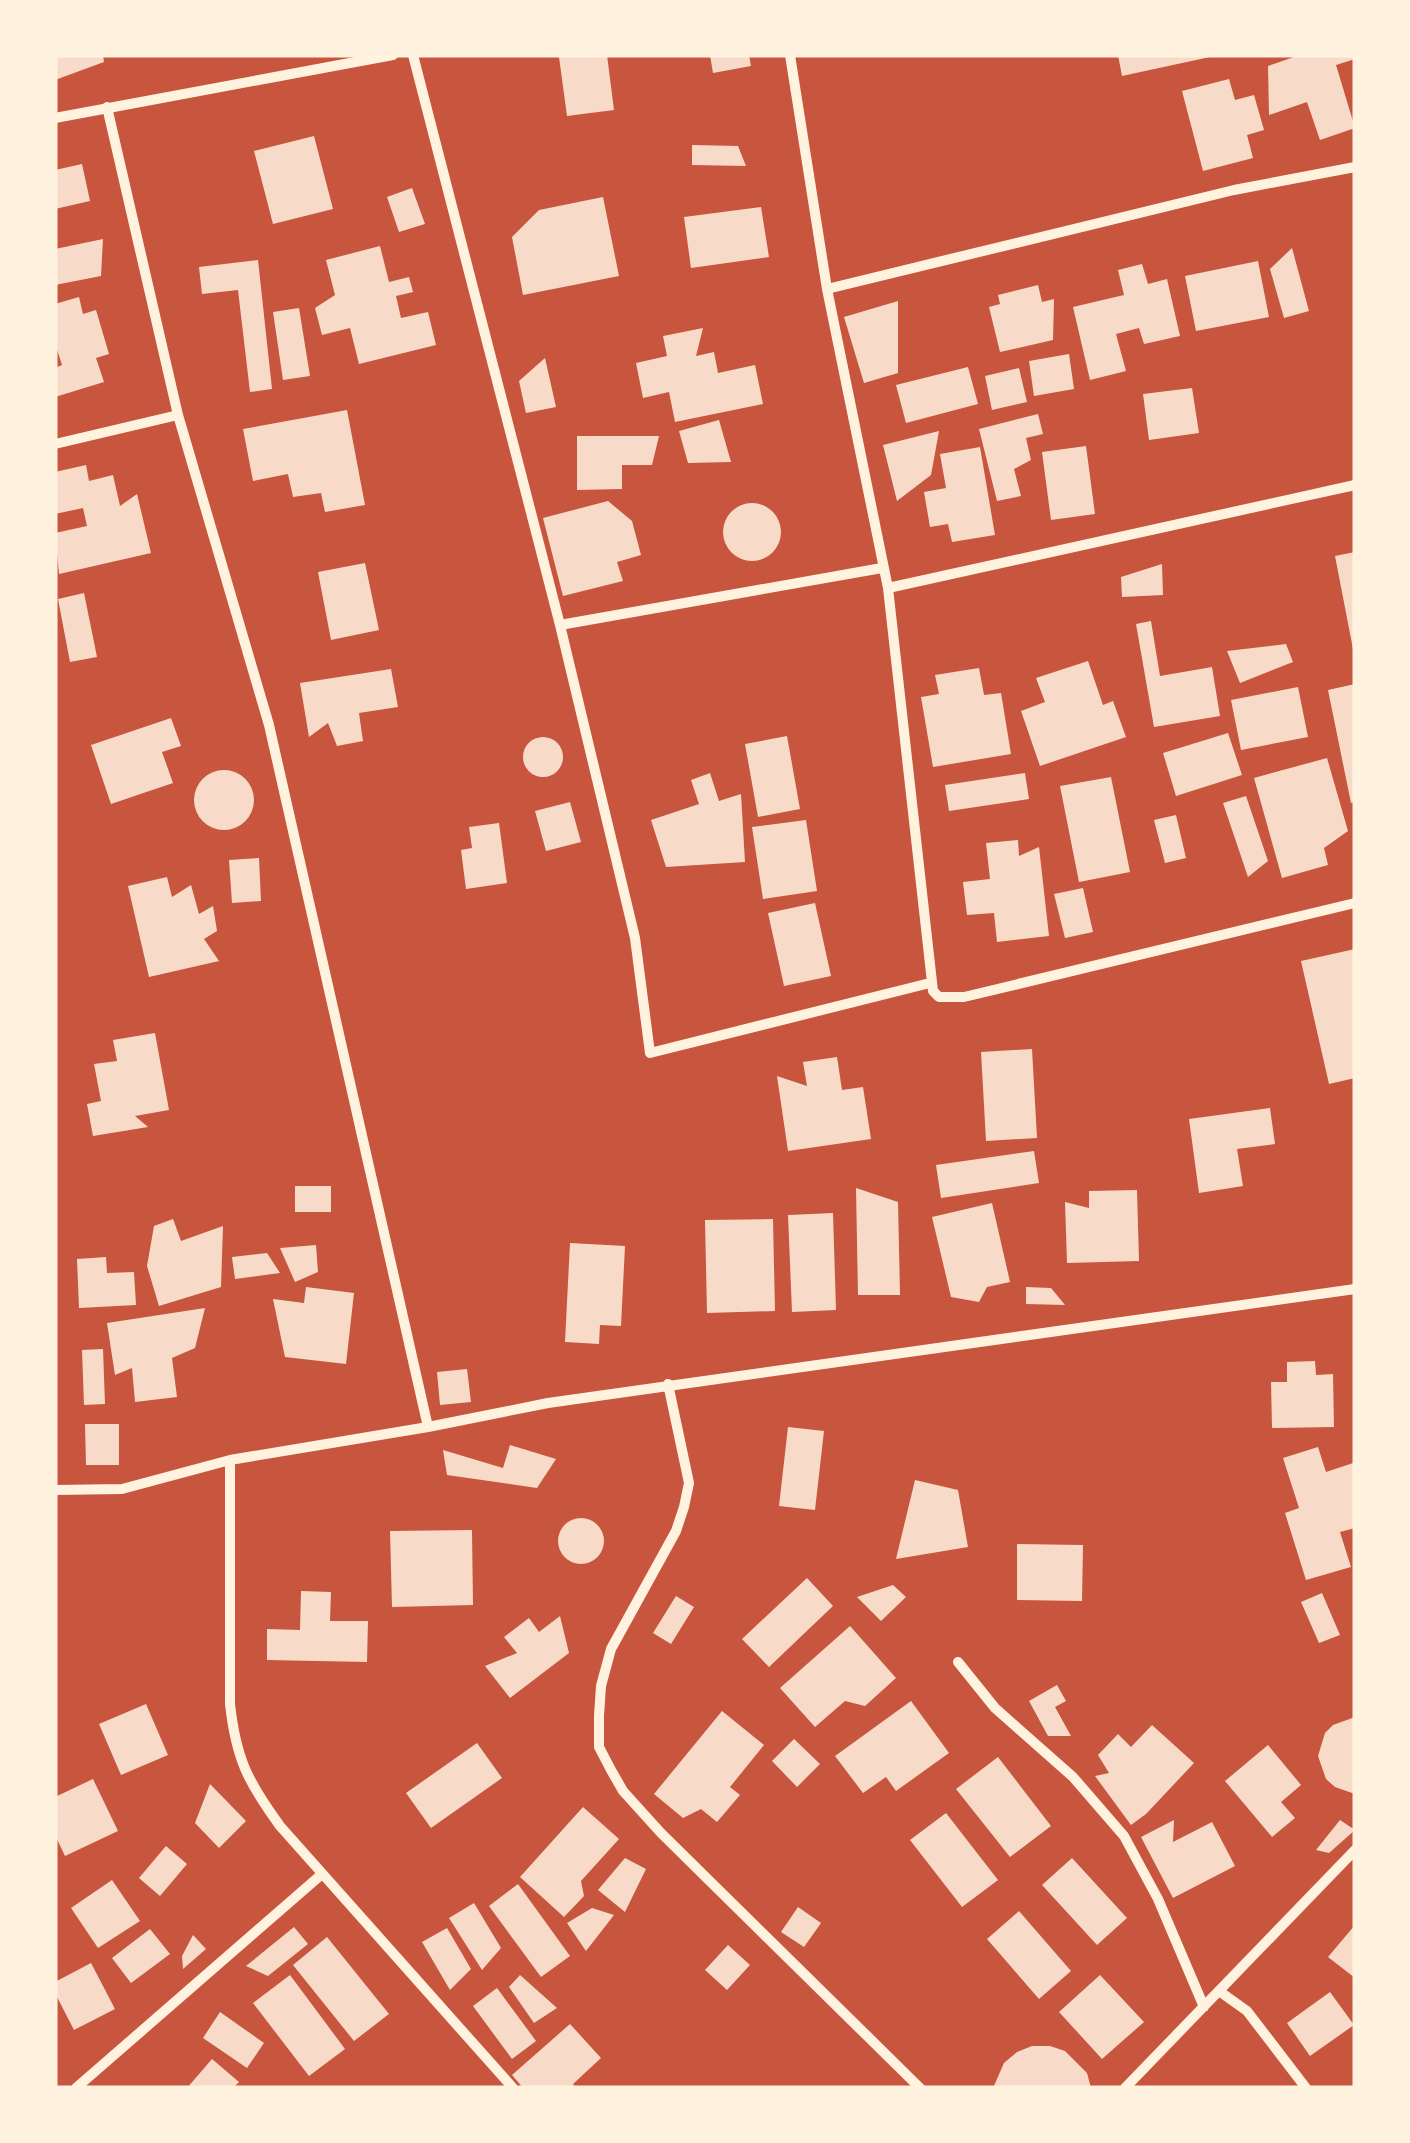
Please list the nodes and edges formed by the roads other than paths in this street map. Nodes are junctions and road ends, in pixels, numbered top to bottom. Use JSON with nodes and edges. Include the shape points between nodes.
{"nodes":[{"id":1,"x":393,"y":55,"type":"edge"},
{"id":2,"x":412,"y":55,"type":"edge"},
{"id":3,"x":790,"y":55,"type":"edge"},
{"id":4,"x":107,"y":107,"type":"junction"},
{"id":5,"x":55,"y":118,"type":"edge"},
{"id":6,"x":1355,"y":167,"type":"edge"},
{"id":7,"x":827,"y":289,"type":"junction"},
{"id":8,"x":178,"y":415,"type":"junction"},
{"id":9,"x":55,"y":444,"type":"edge"},
{"id":10,"x":1355,"y":484,"type":"edge"},
{"id":11,"x":882,"y":568,"type":"junction"},
{"id":12,"x":888,"y":588,"type":"junction"},
{"id":13,"x":560,"y":625,"type":"junction"},
{"id":14,"x":1355,"y":902,"type":"edge"},
{"id":15,"x":930,"y":983,"type":"junction"},
{"id":16,"x":1355,"y":1289,"type":"edge"},
{"id":17,"x":668,"y":1384,"type":"junction"},
{"id":18,"x":428,"y":1427,"type":"junction"},
{"id":19,"x":230,"y":1460,"type":"junction"},
{"id":20,"x":55,"y":1490,"type":"edge"},
{"id":21,"x":958,"y":1662,"type":"dead end"},
{"id":22,"x":1355,"y":1850,"type":"edge"},
{"id":23,"x":322,"y":1874,"type":"junction"},
{"id":24,"x":1219,"y":1992,"type":"junction"},
{"id":25,"x":1204,"y":2007,"type":"junction"},
{"id":26,"x":511,"y":2087,"type":"edge"},
{"id":27,"x":76,"y":2088,"type":"edge"},
{"id":28,"x":920,"y":2088,"type":"edge"},
{"id":29,"x":1125,"y":2088,"type":"edge"},
{"id":30,"x":1306,"y":2088,"type":"edge"}],
"edges":[{"from":1,"to":4,"type":"street"},
{"from":2,"to":13,"type":"street"},
{"from":3,"to":7,"type":"street"},
{"from":4,"to":5,"type":"street"},
{"from":4,"to":8,"type":"street"},
{"from":6,"to":7,"type":"street"},
{"from":7,"to":11,"type":"street"},
{"from":8,"to":9,"type":"street"},
{"from":8,"to":18,"type":"street","via":[[269,725]]},
{"from":10,"to":12,"type":"street"},
{"from":11,"to":12,"type":"street"},
{"from":11,"to":13,"type":"street"},
{"from":12,"to":15,"type":"street"},
{"from":13,"to":15,"type":"street","via":[[635,938],[650,1053]]},
{"from":14,"to":15,"type":"street","via":[[964,997],[939,996]]},
{"from":16,"to":17,"type":"street"},
{"from":17,"to":18,"type":"street"},
{"from":17,"to":28,"type":"street","via":[[689,1483],[676,1532],[611,1649],[601,1686],[599,1746],[623,1790],[661,1833]]},
{"from":18,"to":19,"type":"street"},
{"from":19,"to":20,"type":"street","via":[[122,1489]]},
{"from":19,"to":23,"type":"street","via":[[235,1744],[252,1786]]},
{"from":21,"to":25,"type":"street","via":[[1124,1836]]},
{"from":22,"to":24,"type":"street"},
{"from":23,"to":26,"type":"street"},
{"from":23,"to":27,"type":"street"},
{"from":24,"to":25,"type":"street"},
{"from":24,"to":30,"type":"street","via":[[1246,2012]]},
{"from":25,"to":29,"type":"street"}]}
